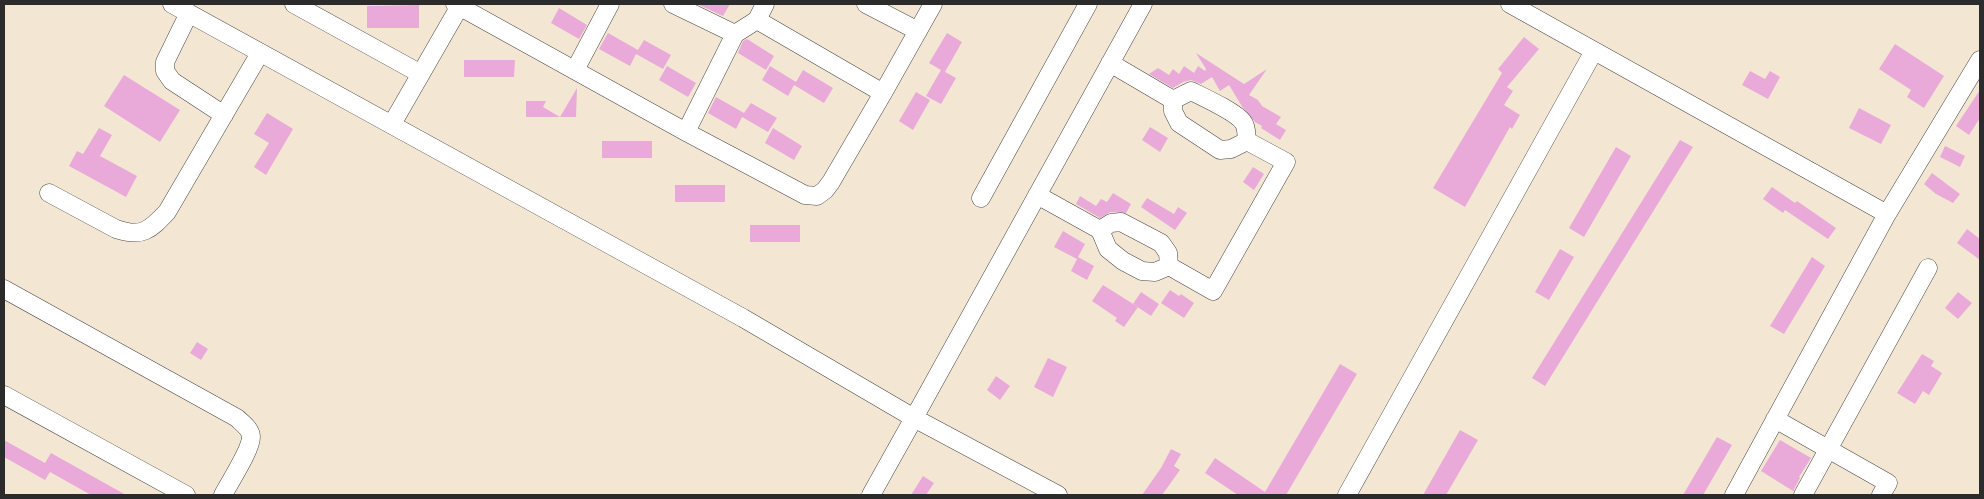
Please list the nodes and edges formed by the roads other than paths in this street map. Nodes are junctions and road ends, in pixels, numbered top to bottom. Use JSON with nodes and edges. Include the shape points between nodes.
{"nodes":[{"id":1,"x":172,"y":4,"type":"edge"},
{"id":2,"x":294,"y":4,"type":"edge"},
{"id":3,"x":458,"y":4,"type":"edge"},
{"id":4,"x":610,"y":4,"type":"edge"},
{"id":5,"x":673,"y":4,"type":"edge"},
{"id":6,"x":766,"y":4,"type":"edge"},
{"id":7,"x":866,"y":4,"type":"edge"},
{"id":8,"x":933,"y":4,"type":"edge"},
{"id":9,"x":1088,"y":4,"type":"edge"},
{"id":10,"x":1510,"y":4,"type":"edge"},
{"id":11,"x":1139,"y":5,"type":"edge"},
{"id":12,"x":190,"y":14,"type":"junction"},
{"id":13,"x":758,"y":20,"type":"junction"},
{"id":14,"x":918,"y":31,"type":"junction"},
{"id":15,"x":735,"y":34,"type":"junction"},
{"id":16,"x":1594,"y":51,"type":"junction"},
{"id":17,"x":260,"y":53,"type":"junction"},
{"id":18,"x":1980,"y":60,"type":"edge"},
{"id":19,"x":1110,"y":63,"type":"junction"},
{"id":20,"x":575,"y":70,"type":"junction"},
{"id":21,"x":421,"y":74,"type":"junction"},
{"id":22,"x":883,"y":93,"type":"junction"},
{"id":23,"x":1173,"y":100,"type":"junction"},
{"id":24,"x":224,"y":115,"type":"junction"},
{"id":25,"x":392,"y":124,"type":"junction"},
{"id":26,"x":686,"y":132,"type":"junction"},
{"id":27,"x":1247,"y":141,"type":"junction"},
{"id":28,"x":49,"y":193,"type":"dead end"},
{"id":29,"x":1037,"y":195,"type":"junction"},
{"id":30,"x":981,"y":198,"type":"dead end"},
{"id":31,"x":1887,"y":214,"type":"junction"},
{"id":32,"x":1100,"y":230,"type":"junction"},
{"id":33,"x":1169,"y":266,"type":"junction"},
{"id":34,"x":1928,"y":268,"type":"dead end"},
{"id":35,"x":4,"y":289,"type":"edge"},
{"id":36,"x":4,"y":395,"type":"edge"},
{"id":37,"x":914,"y":418,"type":"junction"},
{"id":38,"x":1775,"y":419,"type":"junction"},
{"id":39,"x":1828,"y":449,"type":"junction"},
{"id":40,"x":186,"y":495,"type":"edge"},
{"id":41,"x":223,"y":495,"type":"edge"},
{"id":42,"x":870,"y":495,"type":"edge"},
{"id":43,"x":1058,"y":495,"type":"edge"},
{"id":44,"x":1347,"y":495,"type":"edge"},
{"id":45,"x":1734,"y":495,"type":"edge"},
{"id":46,"x":1803,"y":495,"type":"edge"},
{"id":47,"x":1881,"y":495,"type":"edge"}],
"edges":[{"from":1,"to":12,"type":"street"},
{"from":2,"to":21,"type":"street"},
{"from":3,"to":20,"type":"street"},
{"from":3,"to":21,"type":"street"},
{"from":4,"to":20,"type":"street"},
{"from":5,"to":15,"type":"street"},
{"from":6,"to":13,"type":"street"},
{"from":7,"to":14,"type":"street"},
{"from":8,"to":14,"type":"street"},
{"from":9,"to":30,"type":"street"},
{"from":10,"to":16,"type":"street"},
{"from":11,"to":19,"type":"street"},
{"from":12,"to":17,"type":"street"},
{"from":12,"to":24,"type":"street","via":[[165,62],[164,72],[172,81]]},
{"from":13,"to":15,"type":"street"},
{"from":13,"to":22,"type":"street"},
{"from":14,"to":22,"type":"street"},
{"from":15,"to":26,"type":"street"},
{"from":16,"to":31,"type":"street"},
{"from":16,"to":44,"type":"street"},
{"from":17,"to":24,"type":"street"},
{"from":17,"to":25,"type":"street"},
{"from":18,"to":31,"type":"street"},
{"from":19,"to":23,"type":"street"},
{"from":19,"to":29,"type":"street"},
{"from":20,"to":26,"type":"street"},
{"from":21,"to":25,"type":"street"},
{"from":22,"to":26,"type":"street","via":[[825,190],[816,196],[805,195]]},
{"from":23,"to":27,"type":"street","via":[[1191,91],[1211,100],[1241,120],[1246,127]]},
{"from":23,"to":27,"type":"street","via":[[1173,111],[1179,123],[1220,150],[1231,149]]},
{"from":24,"to":28,"type":"street","via":[[167,212],[153,227],[141,233],[116,229]]},
{"from":25,"to":37,"type":"street","via":[[743,318]]},
{"from":27,"to":33,"type":"street","via":[[1286,162],[1213,291]]},
{"from":29,"to":32,"type":"street"},
{"from":29,"to":37,"type":"street"},
{"from":31,"to":38,"type":"street"},
{"from":32,"to":33,"type":"street","via":[[1108,249],[1142,271],[1156,272]]},
{"from":32,"to":33,"type":"street","via":[[1110,223],[1121,222],[1161,243],[1168,254]]},
{"from":34,"to":39,"type":"street"},
{"from":35,"to":41,"type":"street","via":[[237,418],[251,436]]},
{"from":36,"to":40,"type":"street"},
{"from":37,"to":42,"type":"street"},
{"from":37,"to":43,"type":"street"},
{"from":38,"to":39,"type":"street"},
{"from":38,"to":45,"type":"street"},
{"from":39,"to":46,"type":"street"},
{"from":39,"to":47,"type":"street","via":[[1888,482]]}]}
